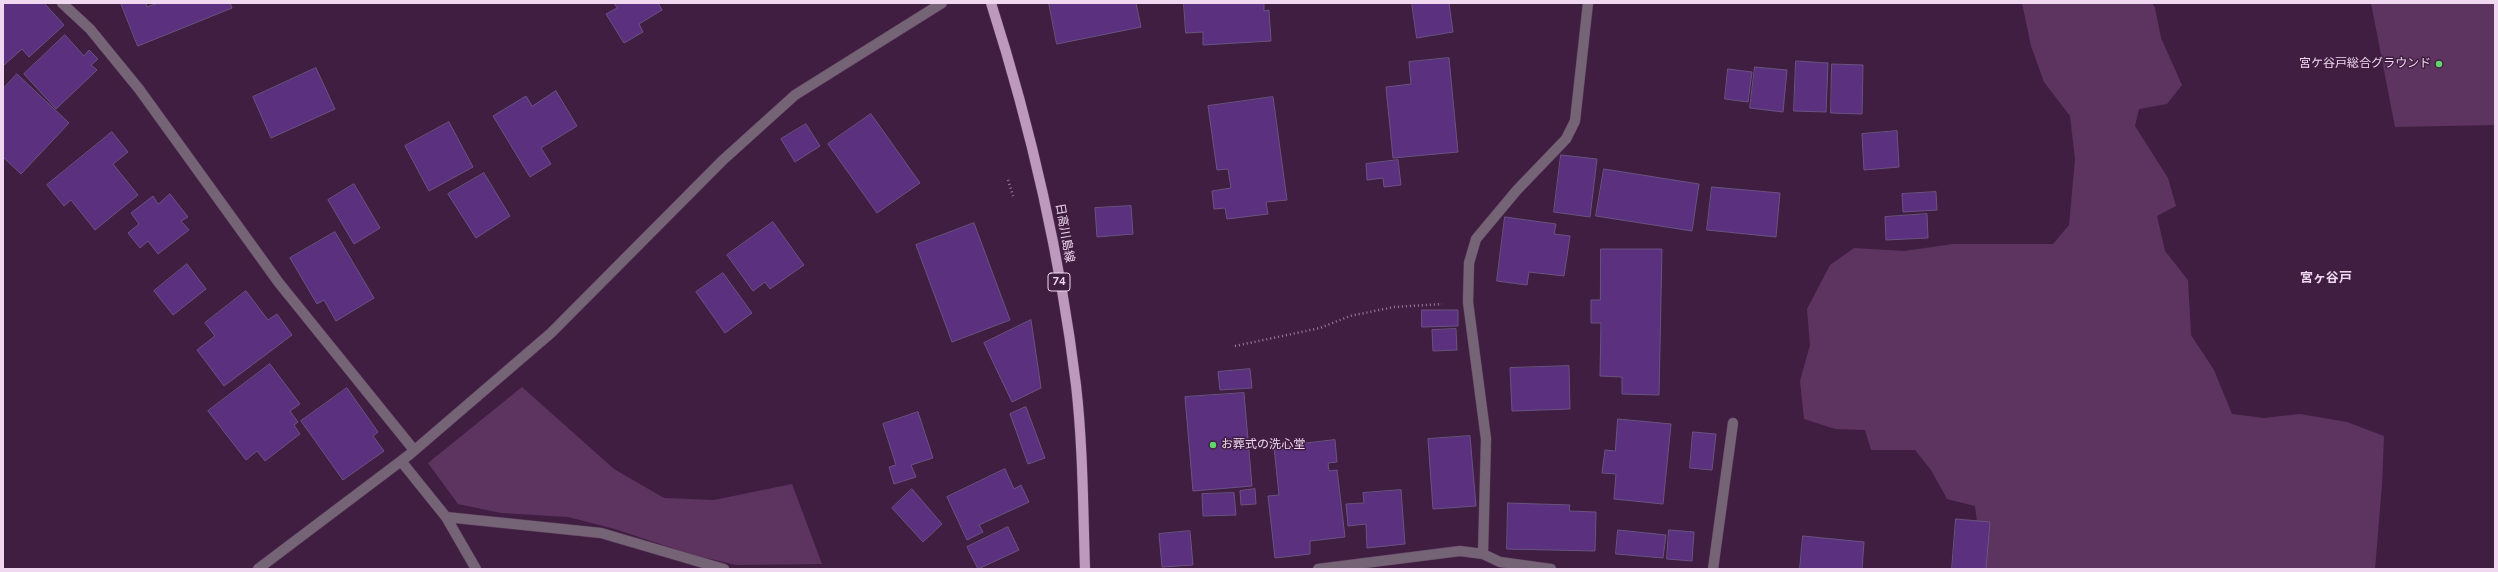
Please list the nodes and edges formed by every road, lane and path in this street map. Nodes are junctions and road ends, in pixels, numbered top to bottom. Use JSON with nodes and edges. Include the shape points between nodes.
{"nodes":[{"id":1,"x":62,"y":3,"type":"edge"},
{"id":2,"x":942,"y":3,"type":"edge"},
{"id":3,"x":991,"y":3,"type":"edge"},
{"id":4,"x":1588,"y":3,"type":"edge"},
{"id":5,"x":1008,"y":180,"type":"dead end"},
{"id":6,"x":1016,"y":206,"type":"dead end"},
{"id":7,"x":1468,"y":302,"type":"junction"},
{"id":8,"x":1235,"y":346,"type":"dead end"},
{"id":9,"x":1733,"y":423,"type":"dead end"},
{"id":10,"x":414,"y":450,"type":"junction"},
{"id":11,"x":401,"y":461,"type":"junction"},
{"id":12,"x":446,"y":517,"type":"junction"},
{"id":13,"x":1483,"y":554,"type":"junction"},
{"id":14,"x":1500,"y":566,"type":"edge"},
{"id":15,"x":258,"y":569,"type":"edge"},
{"id":16,"x":476,"y":569,"type":"edge"},
{"id":17,"x":724,"y":569,"type":"edge"},
{"id":18,"x":1084,"y":569,"type":"edge"},
{"id":19,"x":1318,"y":569,"type":"edge"},
{"id":20,"x":1551,"y":569,"type":"edge"},
{"id":21,"x":1713,"y":569,"type":"edge"}],
"edges":[{"from":1,"to":10,"type":"street","via":[[90,29],[139,88],[279,283]]},
{"from":2,"to":10,"type":"street","via":[[795,95],[723,160],[551,333]]},
{"from":3,"to":18,"type":"main road","name":"日高川島線","number":"74","via":[[1017,84],[1042,179],[1069,339],[1076,386]]},
{"from":4,"to":7,"type":"street","via":[[1575,121],[1566,139],[1517,190],[1476,240],[1469,263]]},
{"from":5,"to":6,"type":"path"},
{"from":7,"to":8,"type":"path","via":[[1394,307],[1350,316],[1320,328]]},
{"from":7,"to":13,"type":"street","via":[[1486,439]]},
{"from":9,"to":21,"type":"street"},
{"from":10,"to":11,"type":"street"},
{"from":11,"to":12,"type":"street"},
{"from":11,"to":15,"type":"street"},
{"from":12,"to":16,"type":"street"},
{"from":12,"to":17,"type":"street","via":[[601,533]]},
{"from":13,"to":14,"type":"street"},
{"from":13,"to":19,"type":"street","via":[[1460,551]]},
{"from":14,"to":20,"type":"street"}]}
